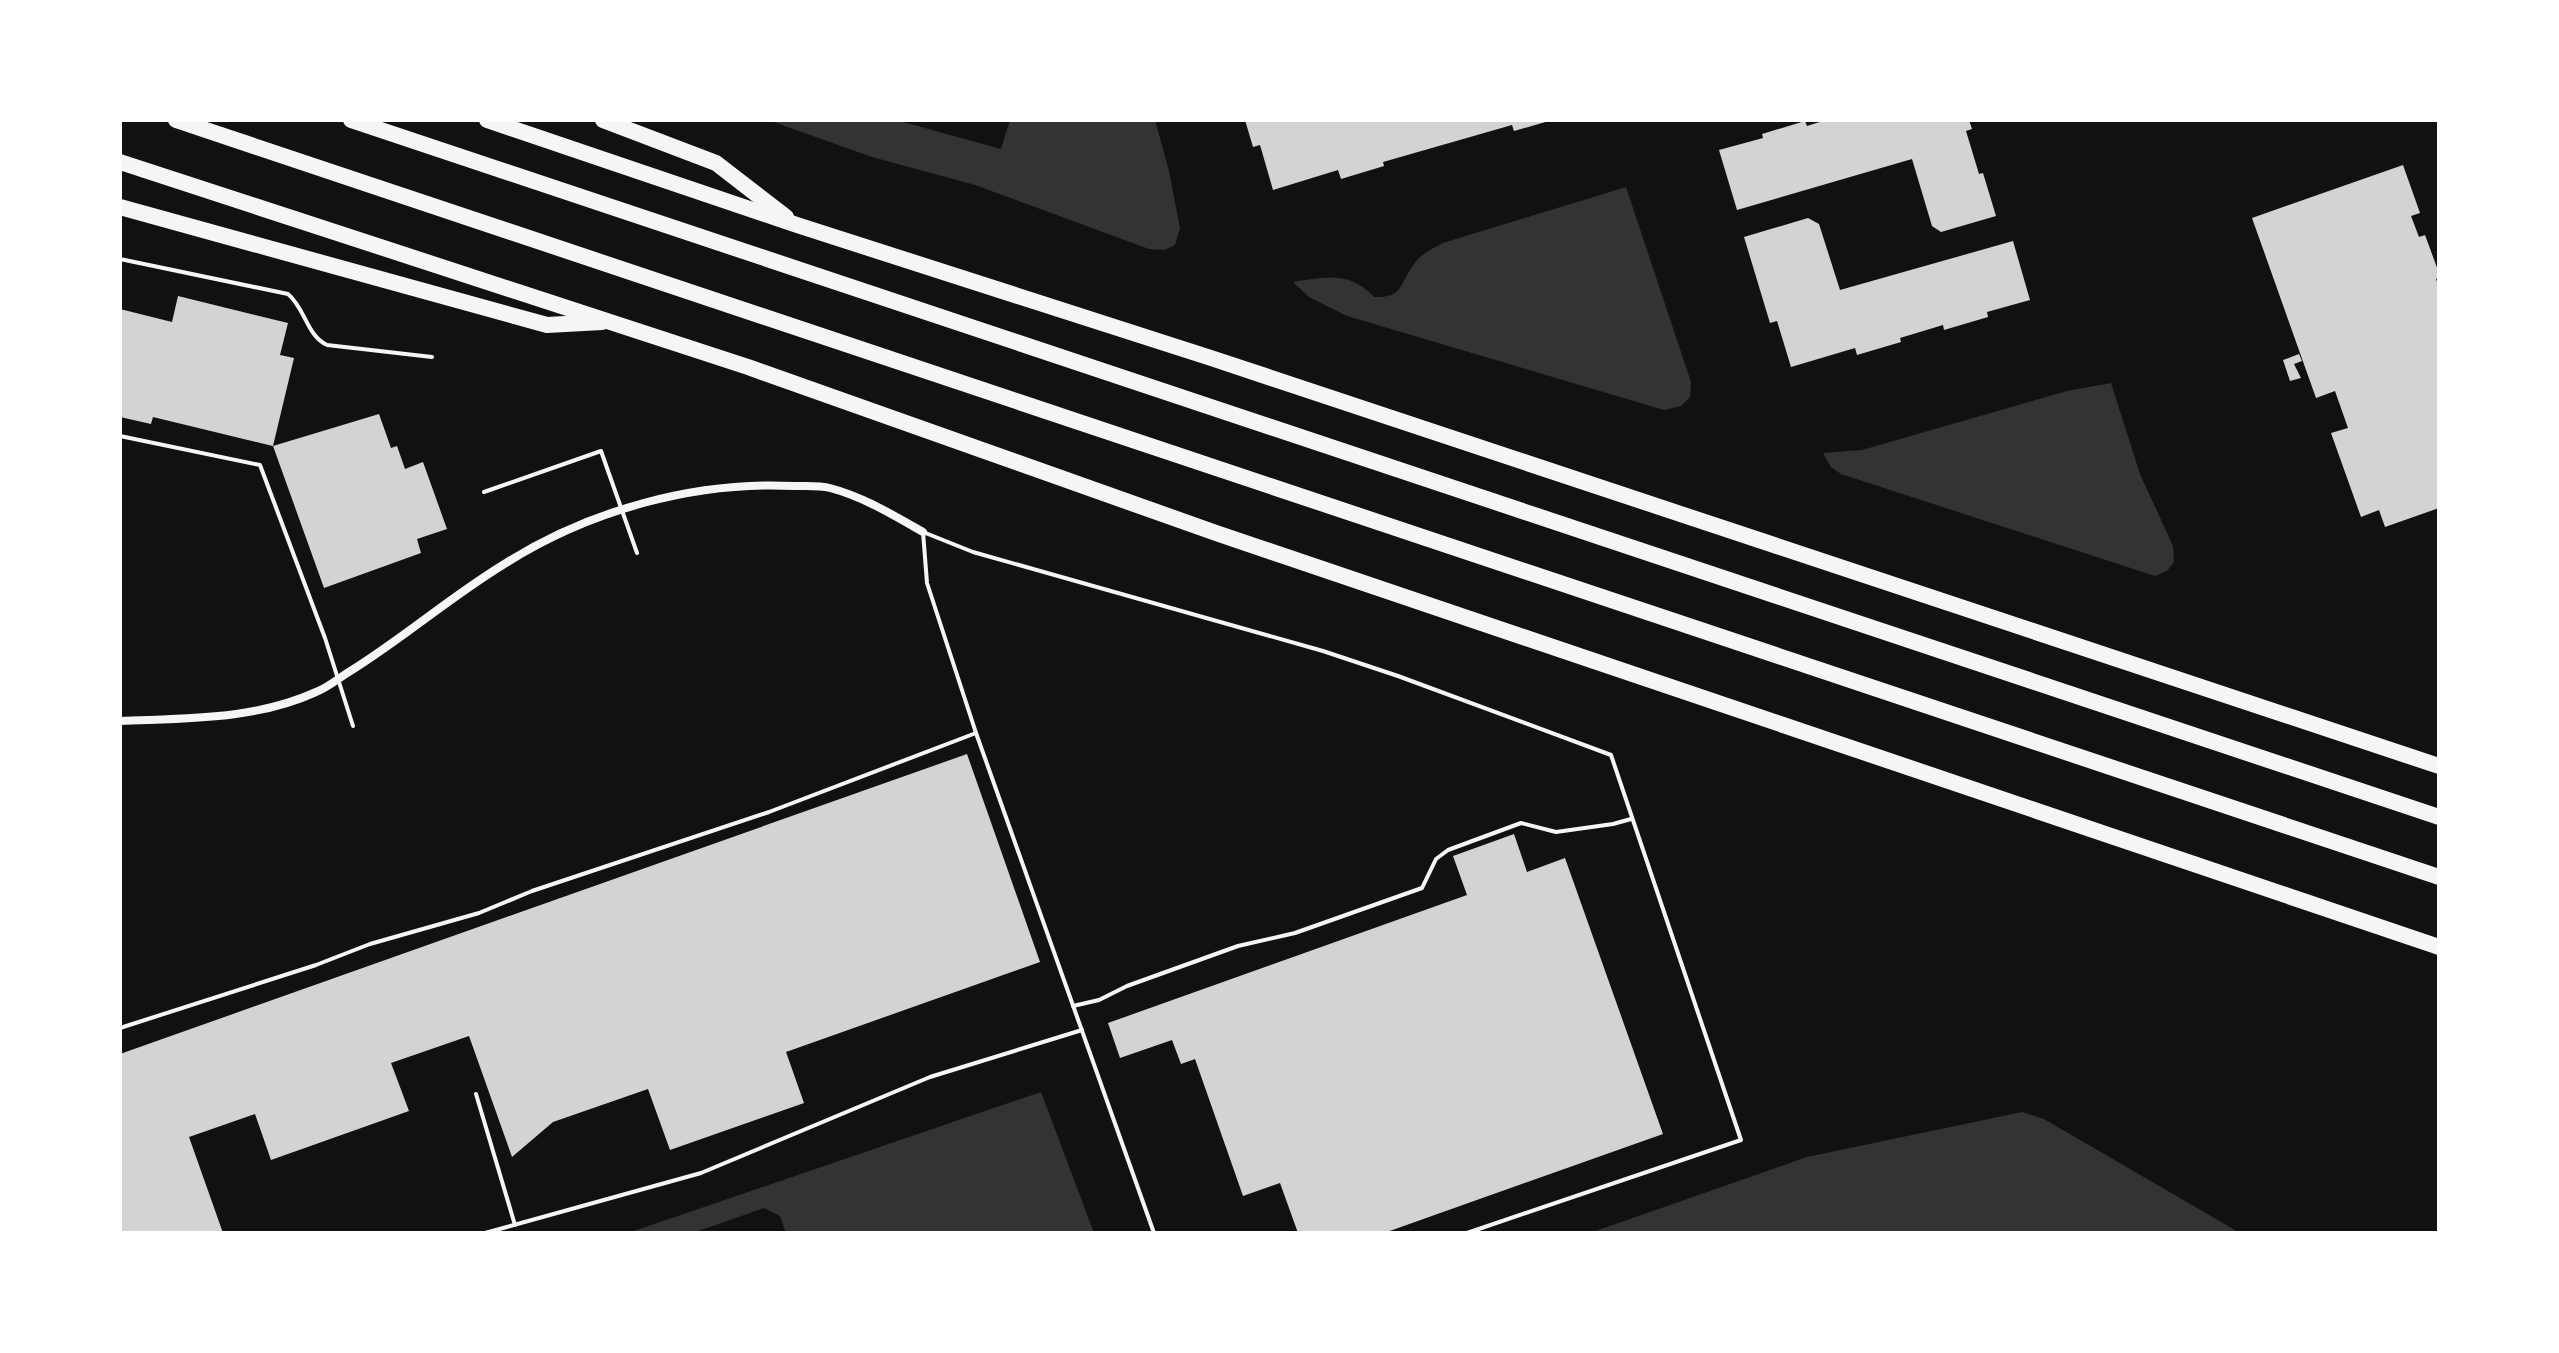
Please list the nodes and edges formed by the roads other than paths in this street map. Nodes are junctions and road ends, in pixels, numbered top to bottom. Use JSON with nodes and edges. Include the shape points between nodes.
{"nodes":[{"id":1,"x":176,"y":120,"type":"edge"},
{"id":2,"x":351,"y":120,"type":"edge"},
{"id":3,"x":487,"y":120,"type":"edge"},
{"id":4,"x":603,"y":120,"type":"edge"},
{"id":5,"x":120,"y":162,"type":"edge"},
{"id":6,"x":120,"y":207,"type":"edge"},
{"id":7,"x":797,"y":225,"type":"junction"},
{"id":8,"x":120,"y":259,"type":"edge"},
{"id":9,"x":613,"y":322,"type":"junction"},
{"id":10,"x":432,"y":357,"type":"dead end"},
{"id":11,"x":120,"y":436,"type":"edge"},
{"id":12,"x":484,"y":492,"type":"dead end"},
{"id":13,"x":620,"y":508,"type":"junction"},
{"id":14,"x":923,"y":532,"type":"junction"},
{"id":15,"x":637,"y":553,"type":"dead end"},
{"id":16,"x":337,"y":679,"type":"junction"},
{"id":17,"x":120,"y":721,"type":"edge"},
{"id":18,"x":353,"y":726,"type":"dead end"},
{"id":19,"x":976,"y":733,"type":"junction"},
{"id":20,"x":2439,"y":766,"type":"edge"},
{"id":21,"x":2439,"y":817,"type":"edge"},
{"id":22,"x":1631,"y":819,"type":"junction"},
{"id":23,"x":2439,"y":877,"type":"edge"},
{"id":24,"x":2439,"y":947,"type":"edge"},
{"id":25,"x":1073,"y":1006,"type":"junction"},
{"id":26,"x":120,"y":1028,"type":"edge"},
{"id":27,"x":1082,"y":1030,"type":"junction"},
{"id":28,"x":476,"y":1094,"type":"dead end"},
{"id":29,"x":515,"y":1225,"type":"junction"},
{"id":30,"x":485,"y":1233,"type":"edge"},
{"id":31,"x":1154,"y":1233,"type":"edge"},
{"id":32,"x":1467,"y":1233,"type":"edge"}],
"edges":[{"from":1,"to":23,"type":"highway"},
{"from":2,"to":21,"type":"highway"},
{"from":3,"to":7,"type":"highway"},
{"from":4,"to":7,"type":"highway","via":[[716,163]]},
{"from":5,"to":9,"type":"highway"},
{"from":6,"to":9,"type":"highway","via":[[547,325]]},
{"from":7,"to":20,"type":"highway"},
{"from":8,"to":10,"type":"lane","via":[[288,294],[327,345]]},
{"from":9,"to":24,"type":"highway","via":[[1216,533]]},
{"from":11,"to":16,"type":"lane","via":[[260,465]]},
{"from":12,"to":13,"type":"lane","via":[[601,451]]},
{"from":13,"to":14,"type":"street","via":[[759,484],[828,487],[875,504]]},
{"from":13,"to":15,"type":"lane"},
{"from":13,"to":16,"type":"street","via":[[505,563]]},
{"from":14,"to":19,"type":"lane","via":[[927,583]]},
{"from":14,"to":22,"type":"lane","via":[[973,552],[1323,651],[1611,755]]},
{"from":16,"to":17,"type":"street","via":[[289,703],[228,716]]},
{"from":16,"to":18,"type":"lane"},
{"from":19,"to":25,"type":"lane"},
{"from":19,"to":26,"type":"lane","via":[[479,913]]},
{"from":22,"to":25,"type":"lane","via":[[1556,832],[1521,823],[1448,850],[1436,859],[1422,888]]},
{"from":22,"to":32,"type":"lane","via":[[1741,1140]]},
{"from":25,"to":27,"type":"lane"},
{"from":27,"to":29,"type":"lane","via":[[930,1077],[701,1173]]},
{"from":27,"to":31,"type":"lane"},
{"from":28,"to":29,"type":"lane"},
{"from":29,"to":30,"type":"lane"}]}
